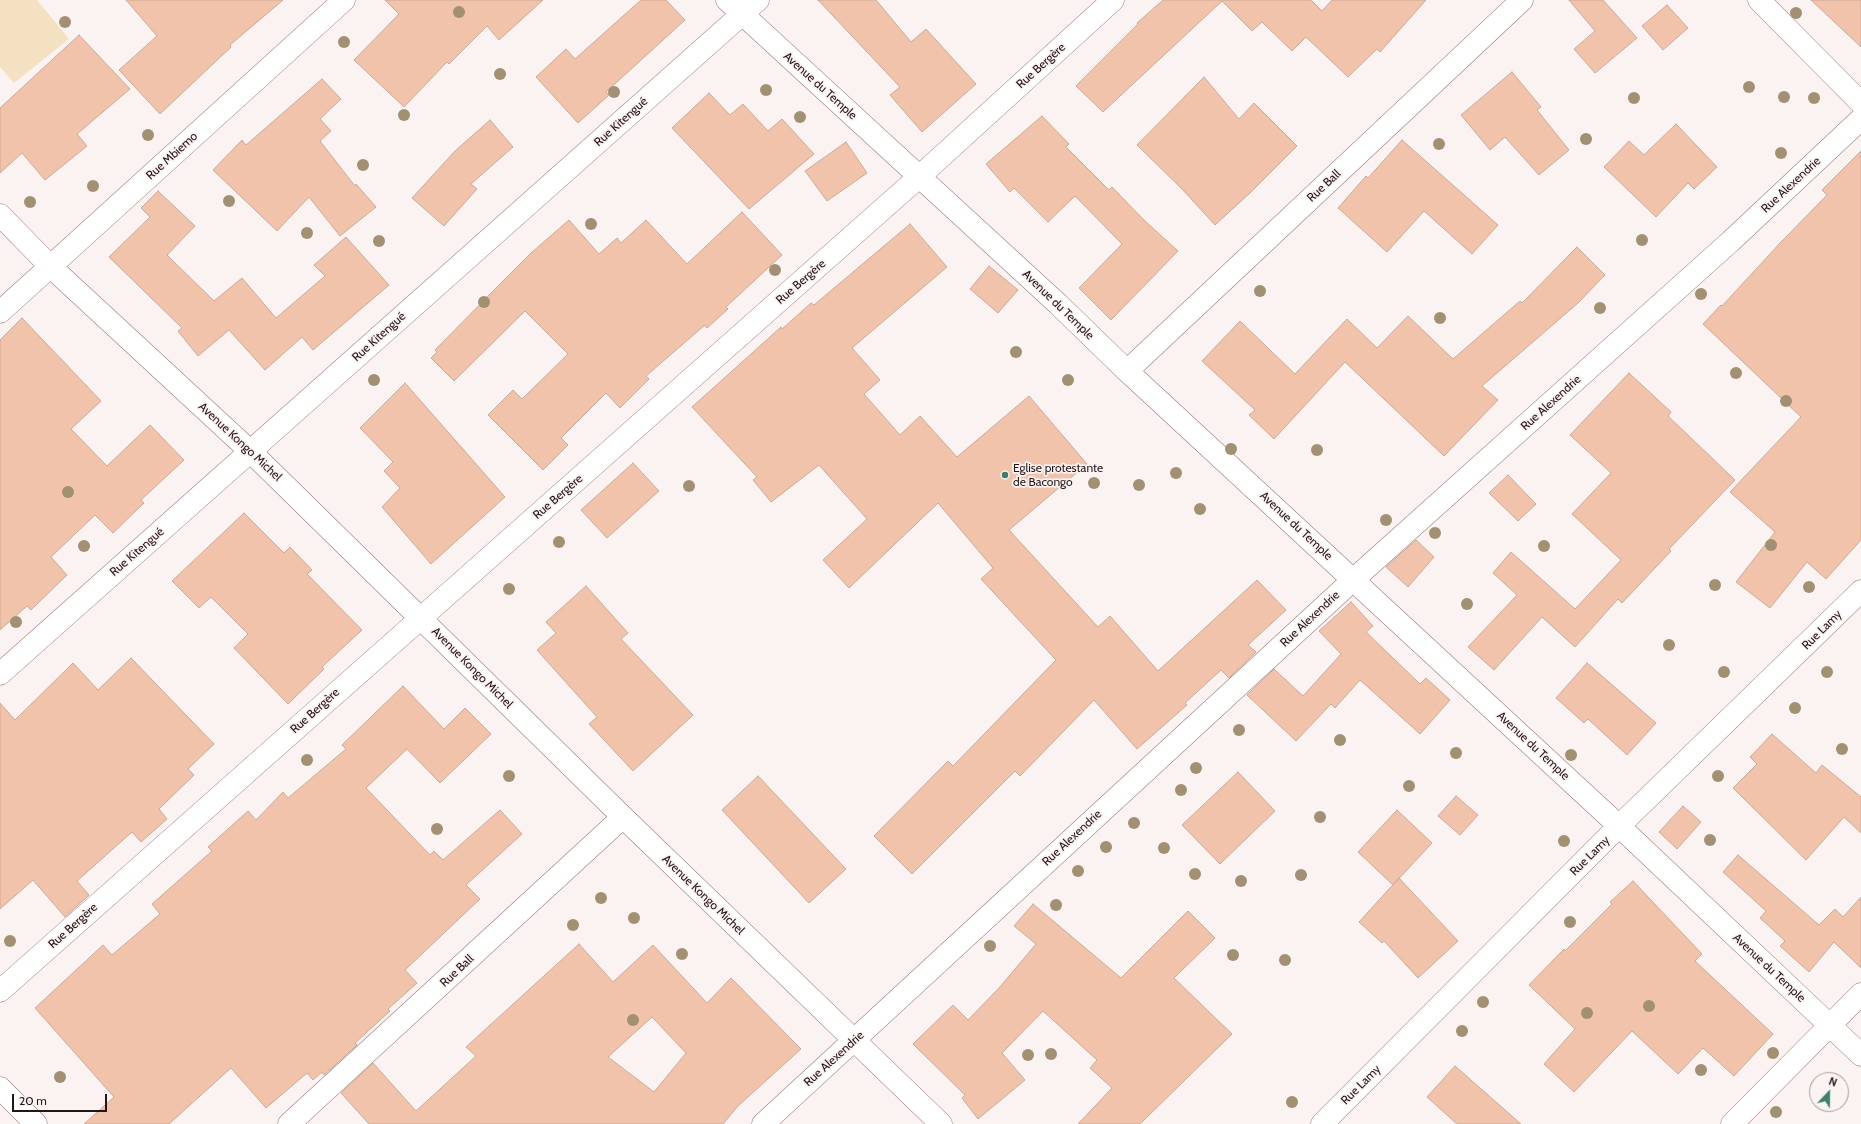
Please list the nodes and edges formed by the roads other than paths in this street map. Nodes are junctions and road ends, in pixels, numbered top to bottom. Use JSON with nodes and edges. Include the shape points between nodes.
{"nodes":[{"id":1,"x":344,"y":0,"type":"edge"},
{"id":2,"x":758,"y":0,"type":"edge"},
{"id":3,"x":1113,"y":0,"type":"edge"},
{"id":4,"x":1522,"y":0,"type":"edge"},
{"id":5,"x":1759,"y":0,"type":"edge"},
{"id":6,"x":735,"y":7,"type":"edge"},
{"id":7,"x":1861,"y":103,"type":"edge"},
{"id":8,"x":1861,"y":119,"type":"edge"},
{"id":9,"x":920,"y":176,"type":"junction"},
{"id":10,"x":0,"y":215,"type":"edge"},
{"id":11,"x":51,"y":267,"type":"junction"},
{"id":12,"x":0,"y":312,"type":"edge"},
{"id":13,"x":1127,"y":371,"type":"junction"},
{"id":14,"x":251,"y":452,"type":"junction"},
{"id":15,"x":1354,"y":579,"type":"junction"},
{"id":16,"x":1861,"y":591,"type":"edge"},
{"id":17,"x":421,"y":618,"type":"junction"},
{"id":18,"x":0,"y":674,"type":"edge"},
{"id":19,"x":623,"y":817,"type":"junction"},
{"id":20,"x":1619,"y":826,"type":"junction"},
{"id":21,"x":0,"y":991,"type":"edge"},
{"id":22,"x":1861,"y":994,"type":"edge"},
{"id":23,"x":1830,"y":1025,"type":"junction"},
{"id":24,"x":854,"y":1041,"type":"junction"},
{"id":25,"x":1861,"y":1055,"type":"edge"},
{"id":26,"x":0,"y":1088,"type":"edge"},
{"id":27,"x":36,"y":1124,"type":"edge"},
{"id":28,"x":290,"y":1124,"type":"edge"},
{"id":29,"x":763,"y":1124,"type":"edge"},
{"id":30,"x":941,"y":1124,"type":"edge"},
{"id":31,"x":1322,"y":1124,"type":"edge"},
{"id":32,"x":1732,"y":1124,"type":"edge"}],
"edges":[{"from":1,"to":11,"type":"street","name":"Rue Mbiemo"},
{"from":2,"to":6,"type":"street","name":"Rue Kitengué"},
{"from":3,"to":9,"type":"street","name":"Rue Bergère"},
{"from":4,"to":13,"type":"street","name":"Rue Ball"},
{"from":5,"to":7,"type":"street"},
{"from":6,"to":9,"type":"street","name":"Avenue du Temple"},
{"from":6,"to":14,"type":"street","name":"Rue Kitengué"},
{"from":8,"to":15,"type":"street","name":"Rue Alexendrie","via":[[1731,241]]},
{"from":9,"to":13,"type":"street","name":"Avenue du Temple"},
{"from":9,"to":17,"type":"street","name":"Rue Bergère"},
{"from":10,"to":11,"type":"street","name":"Avenue Kongo Michel"},
{"from":11,"to":12,"type":"street","name":"Rue Mbiemo"},
{"from":11,"to":14,"type":"street","name":"Avenue Kongo Michel"},
{"from":13,"to":15,"type":"street","name":"Avenue du Temple"},
{"from":14,"to":17,"type":"street","name":"Avenue Kongo Michel"},
{"from":14,"to":18,"type":"street","name":"Rue Kitengué"},
{"from":15,"to":20,"type":"street","name":"Avenue du Temple"},
{"from":15,"to":24,"type":"street","name":"Rue Alexendrie"},
{"from":16,"to":20,"type":"street","name":"Rue Lamy"},
{"from":17,"to":19,"type":"street","name":"Avenue Kongo Michel"},
{"from":17,"to":21,"type":"street","name":"Rue Bergère"},
{"from":19,"to":24,"type":"street","name":"Avenue Kongo Michel"},
{"from":19,"to":28,"type":"street","name":"Rue Ball"},
{"from":20,"to":23,"type":"street","name":"Avenue du Temple"},
{"from":20,"to":31,"type":"street","name":"Rue Lamy"},
{"from":22,"to":23,"type":"street"},
{"from":23,"to":25,"type":"street","name":"Avenue du Temple"},
{"from":23,"to":32,"type":"street"},
{"from":24,"to":29,"type":"street","name":"Rue Alexendrie"},
{"from":24,"to":30,"type":"street","name":"Avenue Kongo Michel"},
{"from":26,"to":27,"type":"street"}]}
